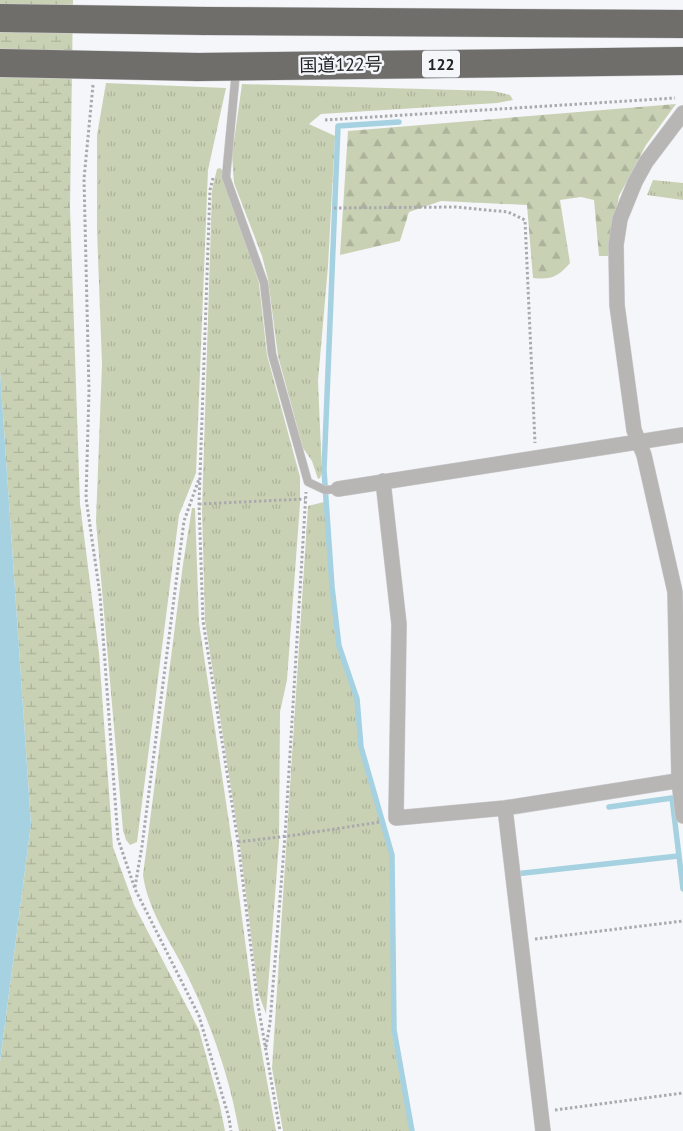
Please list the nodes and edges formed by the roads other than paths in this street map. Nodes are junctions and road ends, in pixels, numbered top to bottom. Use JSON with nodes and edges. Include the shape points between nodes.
{"nodes":[{"id":1,"x":0,"y":18,"type":"edge"},
{"id":2,"x":683,"y":24,"type":"edge"},
{"id":3,"x":683,"y":61,"type":"edge"},
{"id":4,"x":0,"y":63,"type":"edge"},
{"id":5,"x":238,"y":66,"type":"junction"},
{"id":6,"x":683,"y":113,"type":"edge"},
{"id":7,"x":683,"y":435,"type":"edge"},
{"id":8,"x":639,"y":441,"type":"junction"},
{"id":9,"x":383,"y":481,"type":"junction"},
{"id":10,"x":338,"y":488,"type":"joint"},
{"id":11,"x":681,"y":781,"type":"edge"},
{"id":12,"x":505,"y":808,"type":"junction"},
{"id":13,"x":683,"y":816,"type":"edge"},
{"id":14,"x":543,"y":1131,"type":"edge"}],
"edges":[{"from":1,"to":2,"type":"highway","bridge":true},
{"from":3,"to":5,"type":"highway","name":"国道122号","number":"122"},
{"from":4,"to":5,"type":"highway","name":"国道122号","number":"122","bridge":true},
{"from":5,"to":10,"type":"lane","via":[[226,177],[264,284],[272,354],[308,482],[325,490]]},
{"from":6,"to":8,"type":"street","via":[[646,162],[627,200],[616,245],[617,305],[634,430]]},
{"from":7,"to":8,"type":"street"},
{"from":8,"to":9,"type":"street"},
{"from":8,"to":11,"type":"street","via":[[675,592]]},
{"from":9,"to":10,"type":"street"},
{"from":9,"to":12,"type":"street","via":[[399,624],[396,818]]},
{"from":11,"to":12,"type":"street"},
{"from":11,"to":13,"type":"street"},
{"from":12,"to":14,"type":"street"}]}
